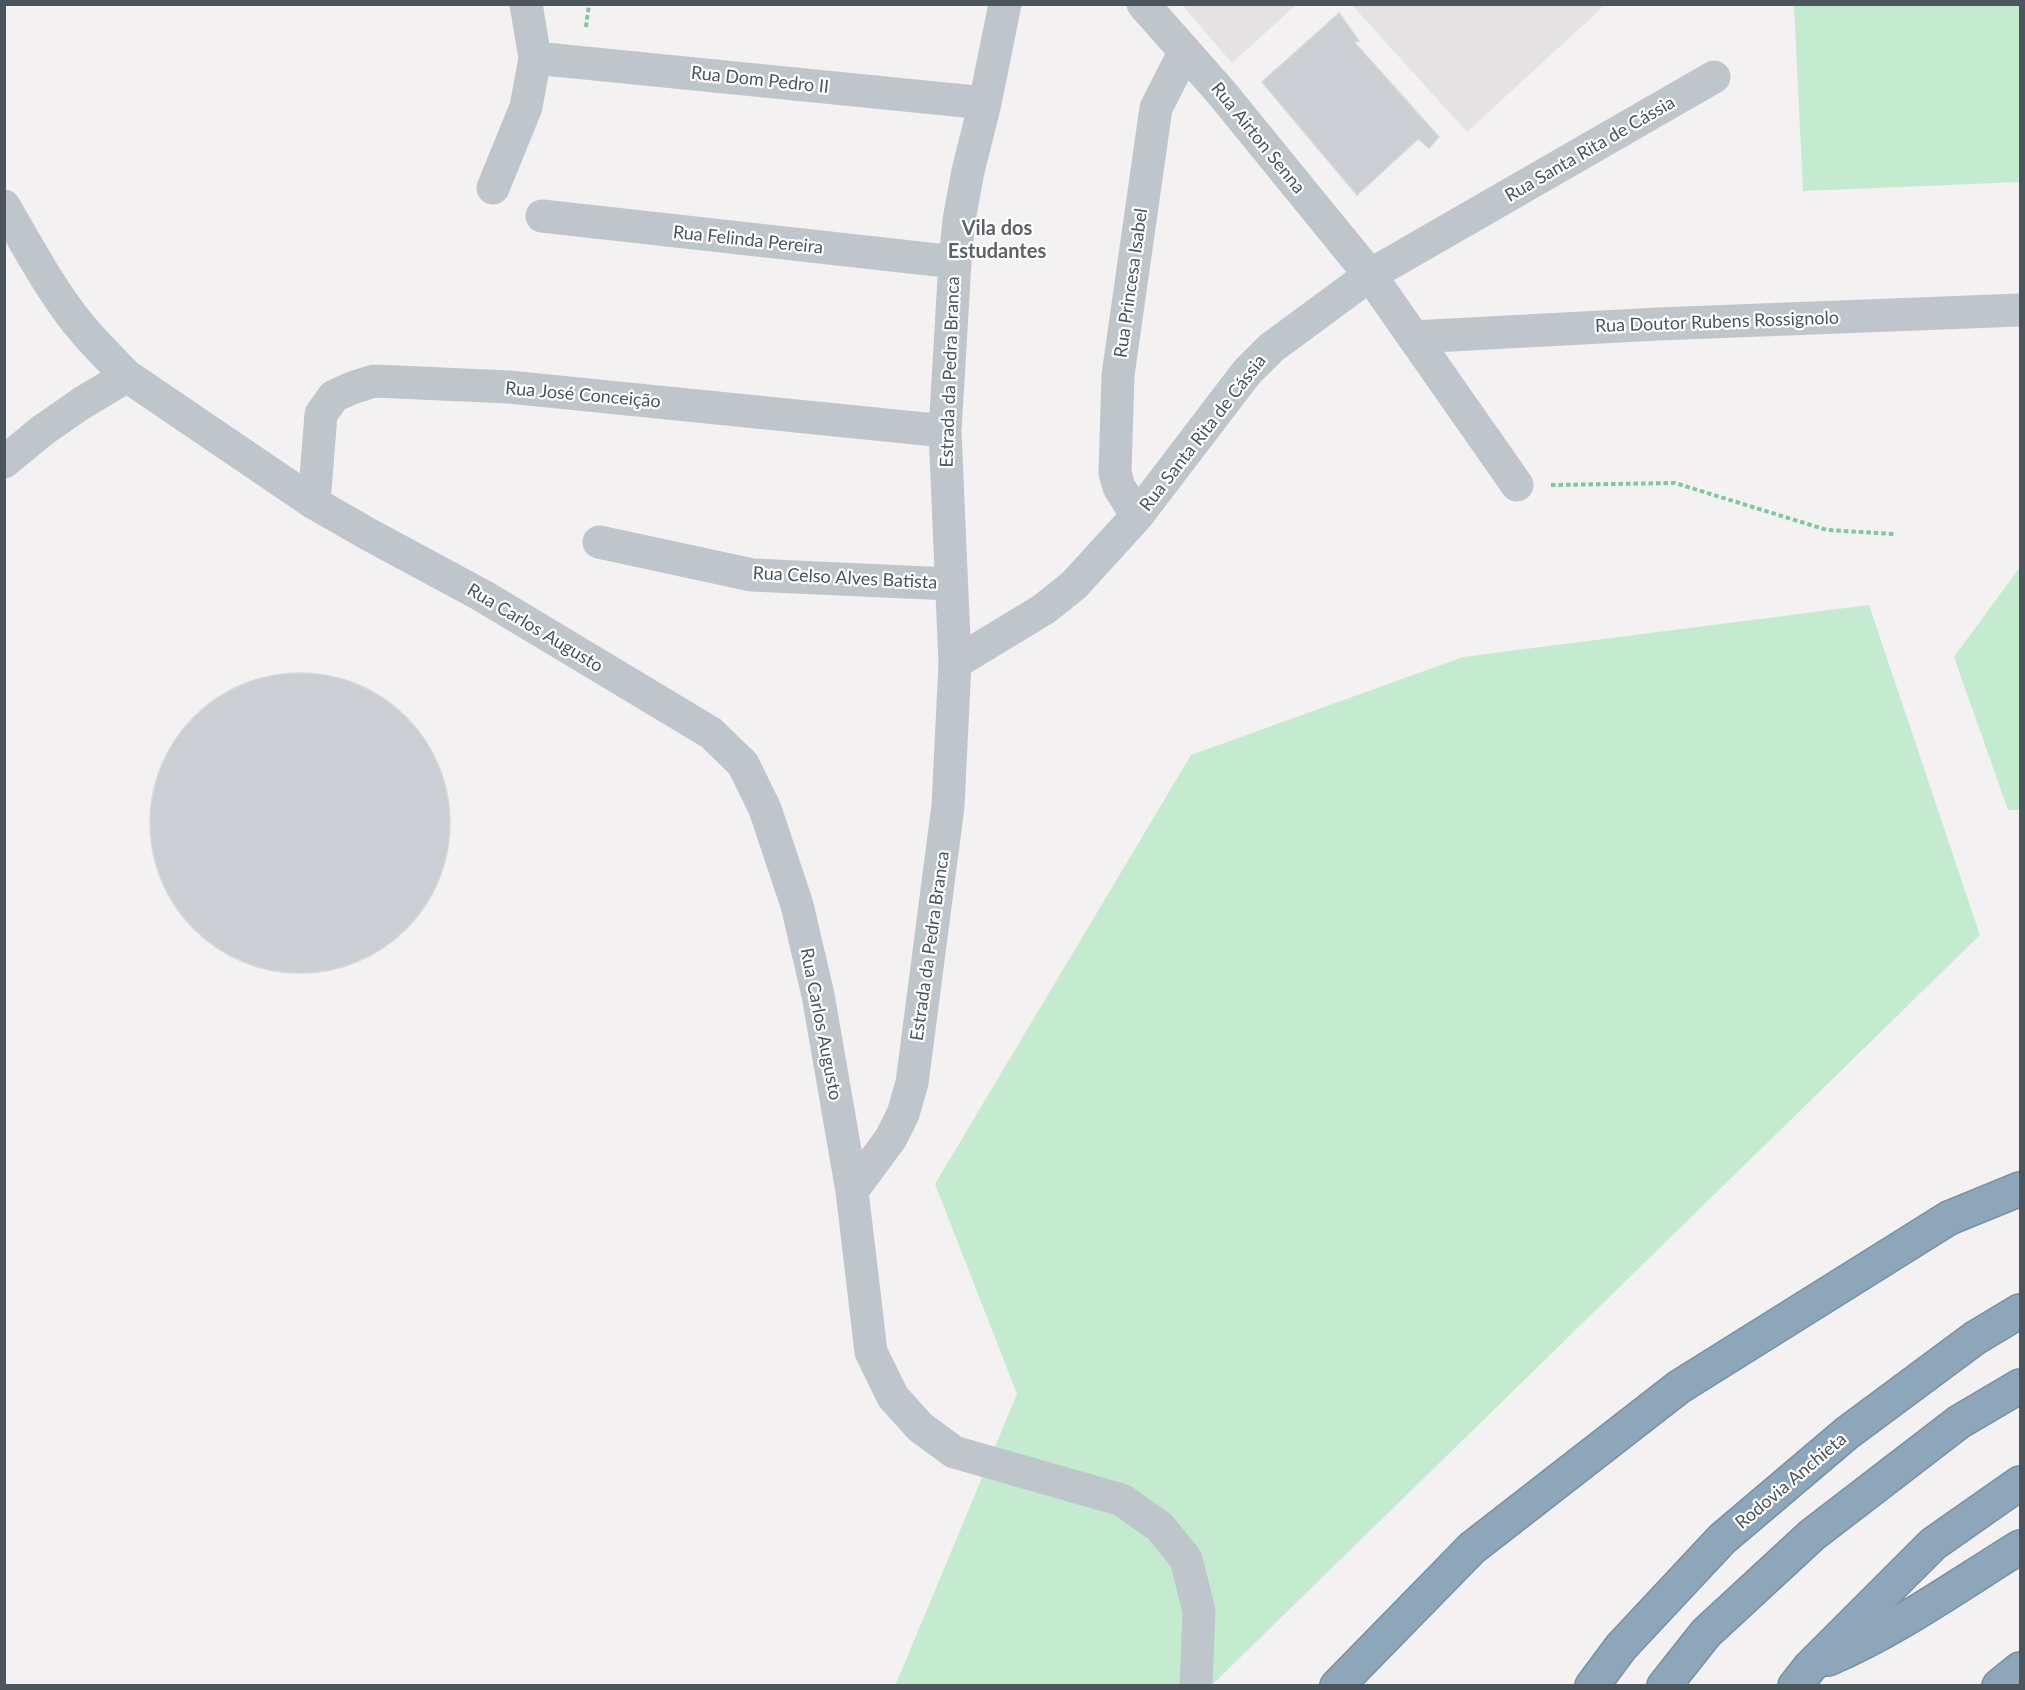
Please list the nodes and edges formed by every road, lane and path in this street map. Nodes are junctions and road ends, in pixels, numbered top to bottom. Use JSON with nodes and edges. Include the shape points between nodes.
{"nodes":[{"id":1,"x":526,"y":4,"type":"edge"},
{"id":2,"x":1005,"y":4,"type":"edge"},
{"id":3,"x":1143,"y":4,"type":"edge"},
{"id":4,"x":1185,"y":51,"type":"junction"},
{"id":5,"x":535,"y":58,"type":"junction"},
{"id":6,"x":1714,"y":77,"type":"dead end"},
{"id":7,"x":985,"y":103,"type":"junction"},
{"id":8,"x":493,"y":188,"type":"dead end"},
{"id":9,"x":4,"y":206,"type":"edge"},
{"id":10,"x":542,"y":216,"type":"dead end"},
{"id":11,"x":955,"y":262,"type":"junction"},
{"id":12,"x":1370,"y":275,"type":"junction"},
{"id":13,"x":2020,"y":310,"type":"edge"},
{"id":14,"x":1413,"y":336,"type":"junction"},
{"id":15,"x":127,"y":376,"type":"junction"},
{"id":16,"x":945,"y":430,"type":"junction"},
{"id":17,"x":4,"y":462,"type":"edge"},
{"id":18,"x":1517,"y":485,"type":"joint"},
{"id":19,"x":314,"y":503,"type":"junction"},
{"id":20,"x":1137,"y":516,"type":"junction"},
{"id":21,"x":1895,"y":534,"type":"dead end"},
{"id":22,"x":599,"y":542,"type":"dead end"},
{"id":23,"x":950,"y":584,"type":"junction"},
{"id":24,"x":955,"y":663,"type":"junction"},
{"id":25,"x":2020,"y":1189,"type":"edge"},
{"id":26,"x":852,"y":1191,"type":"junction"},
{"id":27,"x":2020,"y":1311,"type":"edge"},
{"id":28,"x":2020,"y":1386,"type":"edge"},
{"id":29,"x":2020,"y":1483,"type":"edge"},
{"id":30,"x":2020,"y":1547,"type":"edge"},
{"id":31,"x":2020,"y":1670,"type":"edge"},
{"id":32,"x":1803,"y":1676,"type":"edge"},
{"id":33,"x":1196,"y":1686,"type":"edge"},
{"id":34,"x":1337,"y":1686,"type":"edge"},
{"id":35,"x":1592,"y":1686,"type":"edge"},
{"id":36,"x":1664,"y":1686,"type":"edge"},
{"id":37,"x":1999,"y":1686,"type":"edge"}],
"edges":[{"from":1,"to":5,"type":"street"},
{"from":2,"to":7,"type":"street","name":"Estrada da Pedra Branca"},
{"from":3,"to":4,"type":"street","name":"Rua Airton Senna"},
{"from":4,"to":12,"type":"street","name":"Rua Airton Senna"},
{"from":4,"to":20,"type":"street","name":"Rua Princesa Isabel","via":[[1156,108],[1118,375],[1115,473]]},
{"from":5,"to":7,"type":"street","name":"Rua Dom Pedro II"},
{"from":5,"to":8,"type":"street","via":[[526,107]]},
{"from":6,"to":12,"type":"street","name":"Rua Santa Rita de Cássia"},
{"from":7,"to":11,"type":"street","name":"Estrada da Pedra Branca","via":[[968,171]]},
{"from":9,"to":15,"type":"street","name":"Rua Carlos Augusto","via":[[76,321]]},
{"from":10,"to":11,"type":"street","name":"Rua Felinda Pereira"},
{"from":11,"to":16,"type":"street","name":"Estrada da Pedra Branca"},
{"from":12,"to":14,"type":"street","name":"Rua Airton Senna"},
{"from":12,"to":20,"type":"street","name":"Rua Santa Rita de Cássia","via":[[1271,348],[1246,372]]},
{"from":13,"to":14,"type":"street","name":"Rua Doutor Rubens Rossignolo"},
{"from":14,"to":18,"type":"street","name":"Rua Airton Senna"},
{"from":15,"to":17,"type":"street","via":[[43,430]]},
{"from":15,"to":19,"type":"street","name":"Rua Carlos Augusto"},
{"from":16,"to":19,"type":"street","name":"Rua José Conceição","via":[[509,387],[374,381],[334,396],[321,414]]},
{"from":16,"to":23,"type":"street","name":"Estrada da Pedra Branca"},
{"from":18,"to":21,"type":"path","via":[[1675,483],[1827,530]]},
{"from":19,"to":26,"type":"street","name":"Rua Carlos Augusto","via":[[483,596],[711,733],[742,764],[765,809],[797,905],[818,995]]},
{"from":20,"to":24,"type":"street","name":"Rua Santa Rita de Cássia","via":[[1074,585],[1044,609]]},
{"from":22,"to":23,"type":"street","name":"Rua Celso Alves Batista","via":[[752,575]]},
{"from":23,"to":24,"type":"street","name":"Estrada da Pedra Branca"},
{"from":24,"to":26,"type":"street","name":"Estrada da Pedra Branca","via":[[948,806],[912,1083],[891,1138]]},
{"from":25,"to":34,"type":"highway","via":[[1949,1218],[1679,1387],[1472,1548]]},
{"from":26,"to":33,"type":"street","via":[[871,1352],[893,1397],[920,1427],[954,1452],[1122,1500],[1160,1527],[1186,1559],[1199,1611]]},
{"from":27,"to":35,"type":"highway","name":"Rodovia Anchieta","via":[[1975,1338],[1847,1433],[1722,1539],[1622,1647]]},
{"from":28,"to":36,"type":"highway","via":[[1959,1422],[1812,1535],[1706,1633]]},
{"from":29,"to":32,"type":"highway","via":[[1934,1544]]},
{"from":30,"to":32,"type":"highway","via":[[1907,1619]]},
{"from":31,"to":37,"type":"highway"}]}
